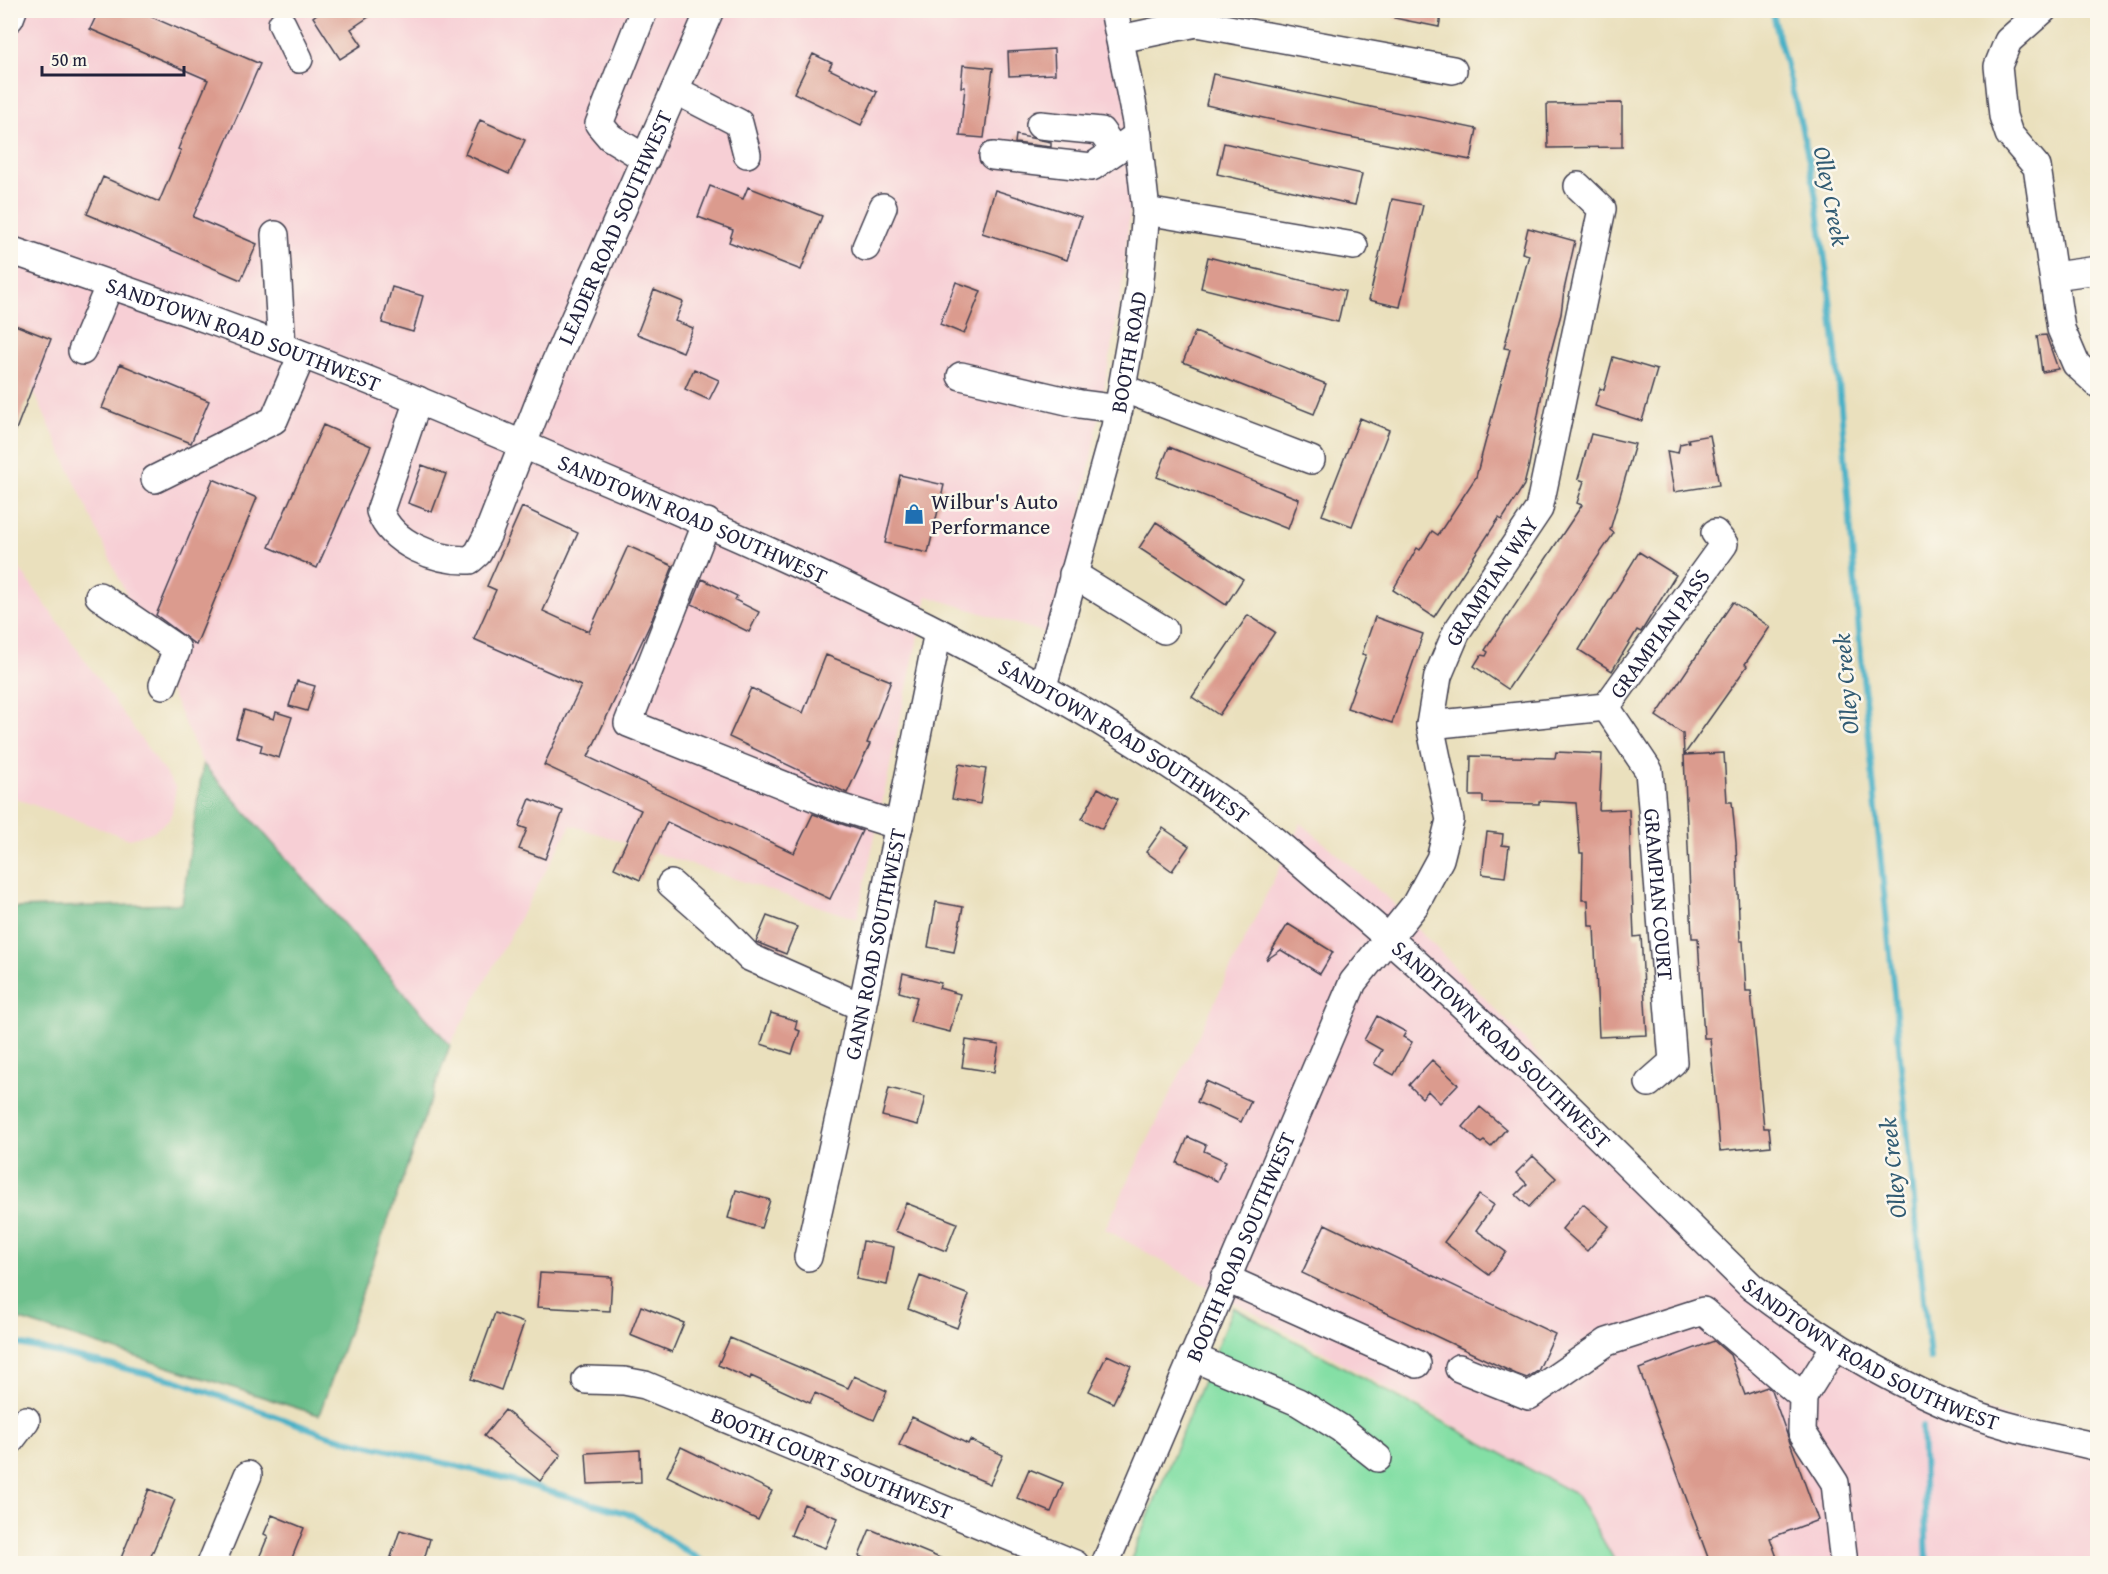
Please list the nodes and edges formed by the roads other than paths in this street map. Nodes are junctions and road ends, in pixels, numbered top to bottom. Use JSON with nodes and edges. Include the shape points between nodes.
{"nodes":[{"id":1,"x":13,"y":10,"type":"edge"},
{"id":2,"x":644,"y":10,"type":"edge"},
{"id":3,"x":710,"y":10,"type":"edge"},
{"id":4,"x":1114,"y":10,"type":"edge"},
{"id":5,"x":2043,"y":10,"type":"edge"},
{"id":6,"x":10,"y":18,"type":"edge"},
{"id":7,"x":282,"y":24,"type":"dead end"},
{"id":8,"x":1120,"y":39,"type":"junction"},
{"id":9,"x":299,"y":59,"type":"dead end"},
{"id":10,"x":1453,"y":70,"type":"dead end"},
{"id":11,"x":675,"y":90,"type":"junction"},
{"id":12,"x":1040,"y":125,"type":"dead end"},
{"id":13,"x":1138,"y":135,"type":"junction"},
{"id":14,"x":1115,"y":151,"type":"junction"},
{"id":15,"x":747,"y":154,"type":"dead end"},
{"id":16,"x":993,"y":156,"type":"dead end"},
{"id":17,"x":646,"y":159,"type":"junction"},
{"id":18,"x":1578,"y":186,"type":"dead end"},
{"id":19,"x":883,"y":207,"type":"dead end"},
{"id":20,"x":1146,"y":211,"type":"junction"},
{"id":21,"x":274,"y":236,"type":"dead end"},
{"id":22,"x":1354,"y":246,"type":"dead end"},
{"id":23,"x":866,"y":247,"type":"dead end"},
{"id":24,"x":10,"y":250,"type":"edge"},
{"id":25,"x":2097,"y":270,"type":"edge"},
{"id":26,"x":2054,"y":276,"type":"junction"},
{"id":27,"x":110,"y":284,"type":"junction"},
{"id":28,"x":82,"y":351,"type":"dead end"},
{"id":29,"x":292,"y":351,"type":"junction"},
{"id":30,"x":962,"y":376,"type":"dead end"},
{"id":31,"x":2097,"y":384,"type":"edge"},
{"id":32,"x":1120,"y":398,"type":"junction"},
{"id":33,"x":418,"y":400,"type":"junction"},
{"id":34,"x":522,"y":445,"type":"junction"},
{"id":35,"x":1311,"y":460,"type":"dead end"},
{"id":36,"x":154,"y":479,"type":"dead end"},
{"id":37,"x":707,"y":522,"type":"junction"},
{"id":38,"x":1715,"y":533,"type":"dead end"},
{"id":39,"x":1073,"y":574,"type":"junction"},
{"id":40,"x":99,"y":596,"type":"dead end"},
{"id":41,"x":1164,"y":630,"type":"dead end"},
{"id":42,"x":938,"y":632,"type":"junction"},
{"id":43,"x":163,"y":685,"type":"dead end"},
{"id":44,"x":1042,"y":686,"type":"junction"},
{"id":45,"x":1606,"y":707,"type":"junction"},
{"id":46,"x":1430,"y":724,"type":"junction"},
{"id":47,"x":899,"y":826,"type":"junction"},
{"id":48,"x":671,"y":884,"type":"dead end"},
{"id":49,"x":1389,"y":937,"type":"junction"},
{"id":50,"x":862,"y":1007,"type":"junction"},
{"id":51,"x":1649,"y":1083,"type":"dead end"},
{"id":52,"x":808,"y":1257,"type":"dead end"},
{"id":53,"x":1226,"y":1278,"type":"junction"},
{"id":54,"x":1835,"y":1346,"type":"junction"},
{"id":55,"x":1192,"y":1357,"type":"junction"},
{"id":56,"x":1417,"y":1364,"type":"dead end"},
{"id":57,"x":1459,"y":1368,"type":"dead end"},
{"id":58,"x":586,"y":1380,"type":"dead end"},
{"id":59,"x":1803,"y":1397,"type":"junction"},
{"id":60,"x":2097,"y":1447,"type":"edge"},
{"id":61,"x":1378,"y":1458,"type":"dead end"},
{"id":62,"x":248,"y":1475,"type":"dead end"},
{"id":63,"x":211,"y":1563,"type":"edge"},
{"id":64,"x":1075,"y":1563,"type":"edge"},
{"id":65,"x":1105,"y":1563,"type":"edge"},
{"id":66,"x":1844,"y":1563,"type":"edge"}],
"edges":[{"from":1,"to":6,"type":"street"},
{"from":2,"to":17,"type":"street","via":[[599,124],[610,137]]},
{"from":3,"to":11,"type":"street","name":"LEADER ROAD SOUTHWEST"},
{"from":4,"to":8,"type":"street","name":"BOOTH ROAD"},
{"from":5,"to":26,"type":"street","via":[[2008,42],[1998,66],[2003,116],[2009,134],[2037,167]]},
{"from":7,"to":9,"type":"street"},
{"from":8,"to":10,"type":"street","via":[[1196,23]]},
{"from":8,"to":13,"type":"street","name":"BOOTH ROAD"},
{"from":11,"to":15,"type":"street","via":[[739,123]]},
{"from":11,"to":17,"type":"street","name":"LEADER ROAD SOUTHWEST"},
{"from":12,"to":14,"type":"street","via":[[1101,131]]},
{"from":13,"to":14,"type":"street"},
{"from":13,"to":20,"type":"street","name":"BOOTH ROAD"},
{"from":14,"to":16,"type":"street","via":[[1092,167]]},
{"from":17,"to":34,"type":"street","name":"LEADER ROAD SOUTHWEST"},
{"from":18,"to":46,"type":"street","name":"GRAMPIAN WAY","via":[[1602,209],[1539,509],[1457,631],[1438,676]]},
{"from":19,"to":23,"type":"street"},
{"from":20,"to":22,"type":"street"},
{"from":20,"to":32,"type":"street","name":"BOOTH ROAD","via":[[1139,291]]},
{"from":21,"to":29,"type":"street"},
{"from":24,"to":27,"type":"street","name":"SANDTOWN ROAD SOUTHWEST"},
{"from":25,"to":26,"type":"street"},
{"from":26,"to":31,"type":"street","via":[[2061,329],[2076,364]]},
{"from":27,"to":28,"type":"street"},
{"from":27,"to":29,"type":"street","name":"SANDTOWN ROAD SOUTHWEST"},
{"from":29,"to":33,"type":"street","name":"SANDTOWN ROAD SOUTHWEST"},
{"from":29,"to":36,"type":"street","via":[[274,420]]},
{"from":30,"to":32,"type":"street","via":[[1080,404]]},
{"from":32,"to":35,"type":"street"},
{"from":32,"to":39,"type":"street","name":"BOOTH ROAD"},
{"from":33,"to":34,"type":"street","name":"SANDTOWN ROAD SOUTHWEST"},
{"from":33,"to":34,"type":"street","name":"LEADER ROAD SOUTHWEST","via":[[380,511],[394,532],[424,550],[458,560],[470,560],[478,553]]},
{"from":34,"to":37,"type":"street","name":"SANDTOWN ROAD SOUTHWEST"},
{"from":37,"to":42,"type":"street","name":"SANDTOWN ROAD SOUTHWEST"},
{"from":37,"to":47,"type":"street","via":[[628,723],[836,806]]},
{"from":38,"to":45,"type":"street","name":"GRAMPIAN PASS","via":[[1724,544]]},
{"from":39,"to":41,"type":"street"},
{"from":39,"to":44,"type":"street","name":"BOOTH ROAD"},
{"from":40,"to":43,"type":"street","via":[[177,649]]},
{"from":42,"to":44,"type":"street","name":"SANDTOWN ROAD SOUTHWEST"},
{"from":42,"to":47,"type":"street","name":"GANN ROAD SOUTHWEST"},
{"from":44,"to":49,"type":"street","name":"SANDTOWN ROAD SOUTHWEST","via":[[1156,756],[1240,814]]},
{"from":45,"to":46,"type":"street","name":"GRAMPIAN PASS"},
{"from":45,"to":51,"type":"street","name":"GRAMPIAN COURT","via":[[1649,771],[1673,1062]]},
{"from":46,"to":49,"type":"street","name":"GRAMPIAN WAY","via":[[1450,820],[1440,859],[1415,905]]},
{"from":47,"to":50,"type":"street","name":"GANN ROAD SOUTHWEST"},
{"from":48,"to":50,"type":"street","via":[[749,957]]},
{"from":49,"to":53,"type":"street","name":"BOOTH ROAD SOUTHWEST","via":[[1353,982]]},
{"from":49,"to":54,"type":"street","name":"SANDTOWN ROAD SOUTHWEST","via":[[1752,1287]]},
{"from":50,"to":52,"type":"street","name":"GANN ROAD SOUTHWEST"},
{"from":53,"to":55,"type":"street","name":"BOOTH ROAD SOUTHWEST"},
{"from":53,"to":56,"type":"street"},
{"from":54,"to":59,"type":"street"},
{"from":54,"to":60,"type":"street","name":"SANDTOWN ROAD SOUTHWEST","via":[[1970,1413]]},
{"from":55,"to":61,"type":"street","via":[[1298,1402]]},
{"from":55,"to":65,"type":"street","name":"BOOTH ROAD SOUTHWEST"},
{"from":57,"to":59,"type":"street","via":[[1529,1396],[1607,1342],[1703,1311]]},
{"from":58,"to":64,"type":"street","name":"BOOTH COURT SOUTHWEST","via":[[645,1385]]},
{"from":59,"to":66,"type":"street","via":[[1802,1432],[1835,1483]]},
{"from":62,"to":63,"type":"street"}]}
